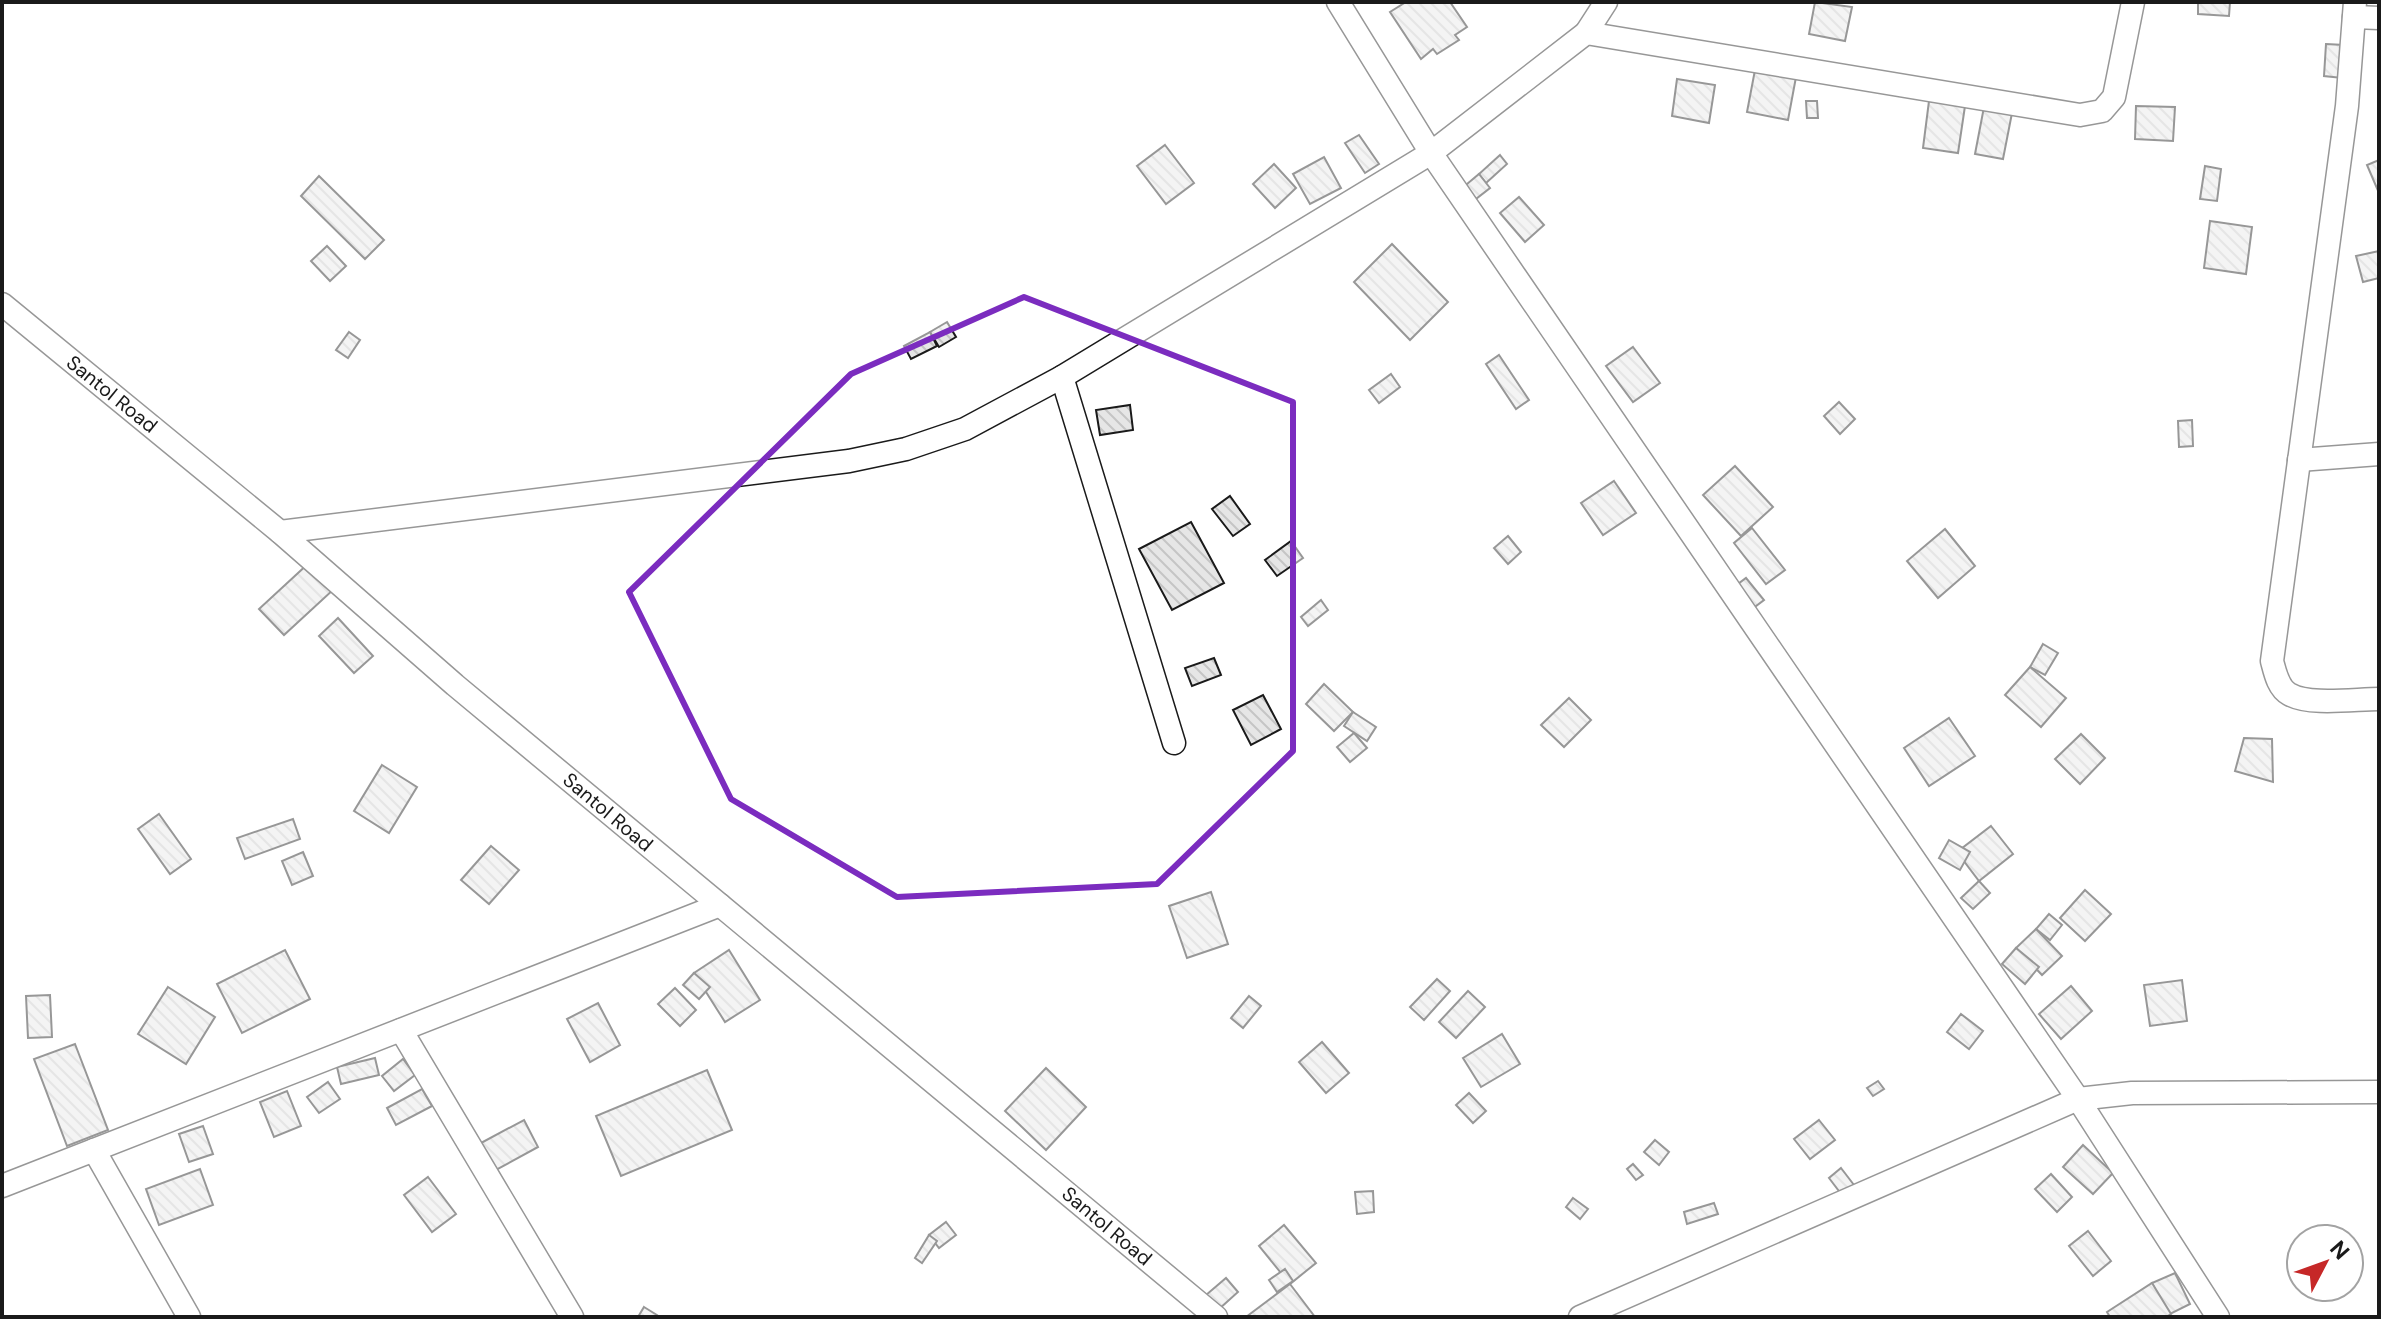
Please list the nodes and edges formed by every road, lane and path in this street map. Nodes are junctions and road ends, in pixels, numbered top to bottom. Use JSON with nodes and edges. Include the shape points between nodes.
{"nodes":[{"id":1,"x":1338,"y":2,"type":"edge"},
{"id":2,"x":1606,"y":2,"type":"edge"},
{"id":3,"x":2133,"y":2,"type":"edge"},
{"id":4,"x":2354,"y":9,"type":"edge"},
{"id":5,"x":2379,"y":18,"type":"edge"},
{"id":6,"x":1586,"y":33,"type":"junction"},
{"id":7,"x":1431,"y":153,"type":"junction"},
{"id":8,"x":2,"y":304,"type":"edge"},
{"id":9,"x":1062,"y":377,"type":"junction"},
{"id":10,"x":2379,"y":454,"type":"edge"},
{"id":11,"x":2299,"y":460,"type":"junction"},
{"id":12,"x":280,"y":532,"type":"junction"},
{"id":13,"x":2379,"y":699,"type":"edge"},
{"id":14,"x":1174,"y":743,"type":"dead end"},
{"id":15,"x":720,"y":905,"type":"junction"},
{"id":16,"x":401,"y":1030,"type":"junction"},
{"id":17,"x":2379,"y":1092,"type":"edge"},
{"id":18,"x":2078,"y":1099,"type":"junction"},
{"id":19,"x":94,"y":1150,"type":"junction"},
{"id":20,"x":2,"y":1186,"type":"edge"},
{"id":21,"x":189,"y":1317,"type":"edge"},
{"id":22,"x":572,"y":1317,"type":"edge"},
{"id":23,"x":1216,"y":1317,"type":"edge"},
{"id":24,"x":1580,"y":1317,"type":"edge"},
{"id":25,"x":2218,"y":1317,"type":"edge"}],
"edges":[{"from":1,"to":7,"type":"street"},
{"from":2,"to":6,"type":"street"},
{"from":3,"to":6,"type":"street","via":[[2114,97],[2109,106],[2092,114]]},
{"from":4,"to":5,"type":"street"},
{"from":4,"to":11,"type":"street","via":[[2347,106]]},
{"from":6,"to":7,"type":"street"},
{"from":7,"to":9,"type":"street"},
{"from":7,"to":18,"type":"street"},
{"from":8,"to":12,"type":"street","name":"Santol Road"},
{"from":9,"to":12,"type":"street","via":[[965,429],[849,461]]},
{"from":9,"to":14,"type":"street"},
{"from":10,"to":11,"type":"street"},
{"from":11,"to":13,"type":"street","via":[[2272,661],[2277,681],[2287,694],[2307,700]]},
{"from":12,"to":15,"type":"street","name":"Santol Road"},
{"from":15,"to":16,"type":"street"},
{"from":15,"to":23,"type":"street","name":"Santol Road"},
{"from":16,"to":19,"type":"street"},
{"from":16,"to":22,"type":"street"},
{"from":17,"to":18,"type":"street","via":[[2132,1093]]},
{"from":18,"to":24,"type":"street"},
{"from":18,"to":25,"type":"street"},
{"from":19,"to":20,"type":"street"},
{"from":19,"to":21,"type":"street"}]}
